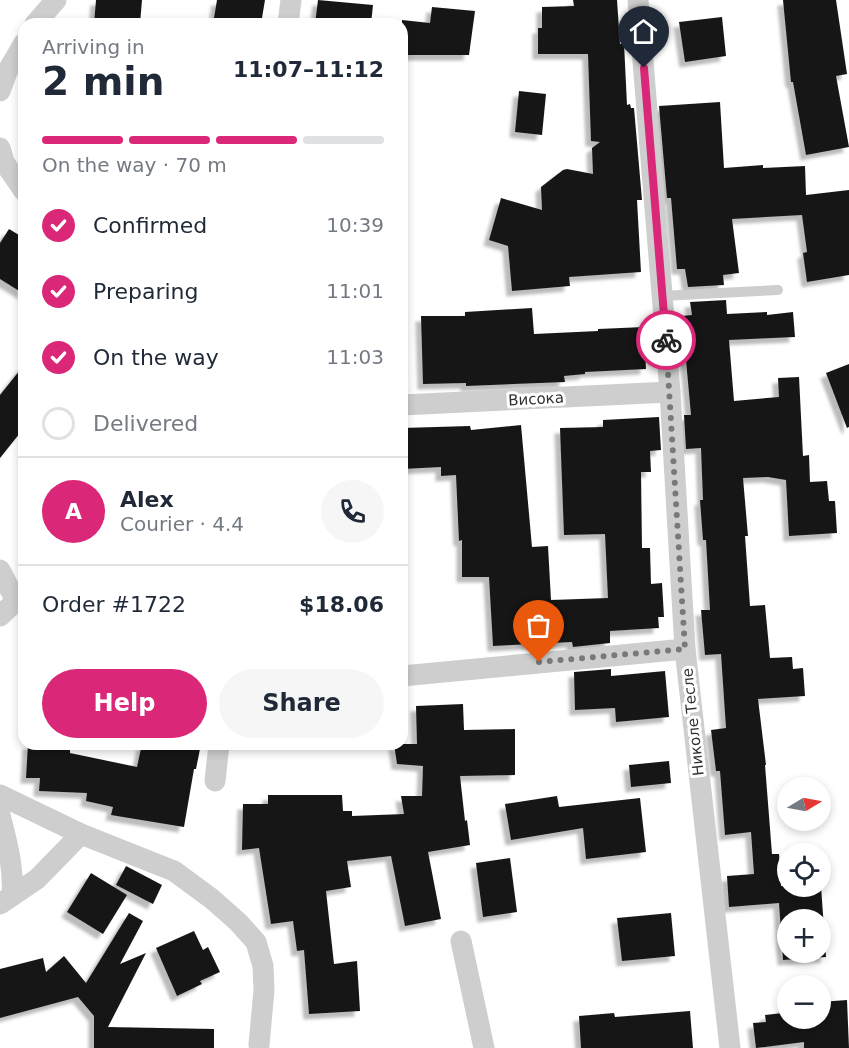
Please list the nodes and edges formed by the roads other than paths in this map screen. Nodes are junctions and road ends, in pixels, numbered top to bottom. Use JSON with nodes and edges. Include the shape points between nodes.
{"nodes":[{"id":1,"x":56,"y":0,"type":"edge"},
{"id":2,"x":291,"y":0,"type":"edge"},
{"id":3,"x":638,"y":0,"type":"edge"},
{"id":4,"x":40,"y":18,"type":"edge"},
{"id":5,"x":289,"y":18,"type":"edge"},
{"id":6,"x":18,"y":53,"type":"edge"},
{"id":7,"x":0,"y":91,"type":"edge"},
{"id":8,"x":0,"y":148,"type":"edge"},
{"id":9,"x":18,"y":183,"type":"edge"},
{"id":10,"x":778,"y":290,"type":"dead end"},
{"id":11,"x":662,"y":296,"type":"junction"},
{"id":12,"x":670,"y":392,"type":"junction"},
{"id":13,"x":408,"y":405,"type":"edge"},
{"id":14,"x":0,"y":570,"type":"edge"},
{"id":15,"x":18,"y":597,"type":"edge"},
{"id":16,"x":18,"y":602,"type":"edge"},
{"id":17,"x":0,"y":616,"type":"edge"},
{"id":18,"x":685,"y":649,"type":"junction"},
{"id":19,"x":408,"y":675,"type":"edge"},
{"id":20,"x":218,"y":750,"type":"edge"},
{"id":21,"x":215,"y":781,"type":"dead end"},
{"id":22,"x":0,"y":795,"type":"edge"},
{"id":23,"x":0,"y":815,"type":"edge"},
{"id":24,"x":81,"y":834,"type":"junction"},
{"id":25,"x":6,"y":900,"type":"edge"},
{"id":26,"x":461,"y":941,"type":"dead end"},
{"id":27,"x":259,"y":1045,"type":"dead end"},
{"id":28,"x":484,"y":1048,"type":"edge"},
{"id":29,"x":730,"y":1048,"type":"edge"}],
"edges":[{"from":1,"to":4,"type":"street"},
{"from":2,"to":5,"type":"street"},
{"from":3,"to":11,"type":"street","name":"Николе Тесле"},
{"from":6,"to":7,"type":"street"},
{"from":8,"to":9,"type":"street","via":[[3,162]]},
{"from":10,"to":11,"type":"lane"},
{"from":11,"to":12,"type":"street","name":"Николе Тесле"},
{"from":12,"to":13,"type":"street","name":"Висока"},
{"from":12,"to":18,"type":"street","name":"Николе Тесле"},
{"from":14,"to":15,"type":"street"},
{"from":16,"to":17,"type":"street"},
{"from":18,"to":19,"type":"street"},
{"from":18,"to":29,"type":"street","name":"Николе Тесле"},
{"from":20,"to":21,"type":"street"},
{"from":22,"to":24,"type":"street"},
{"from":23,"to":25,"type":"street","via":[[13,879]]},
{"from":24,"to":25,"type":"street","via":[[37,879]]},
{"from":24,"to":27,"type":"street","via":[[174,871],[238,922],[256,942],[264,990]]},
{"from":26,"to":28,"type":"street"}]}
